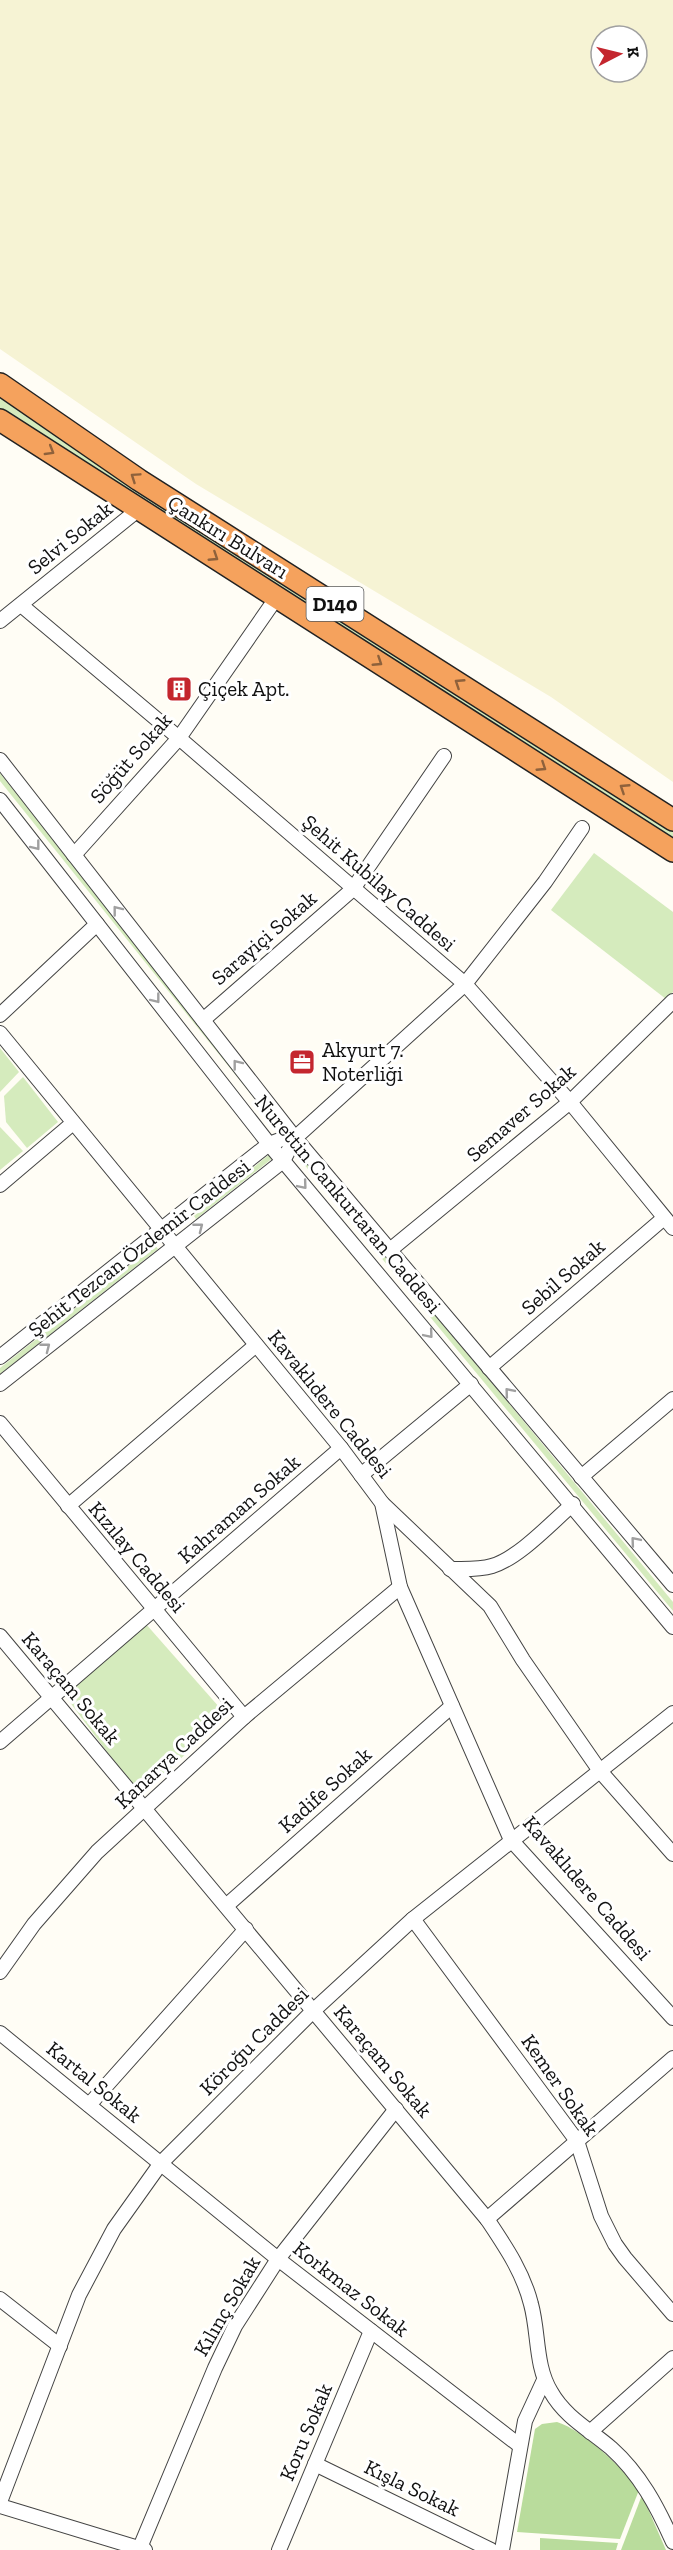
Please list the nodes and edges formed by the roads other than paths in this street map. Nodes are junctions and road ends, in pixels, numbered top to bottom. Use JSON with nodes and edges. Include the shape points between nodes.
{"nodes":[{"id":1,"x":0,"y":384,"type":"edge"},
{"id":2,"x":0,"y":420,"type":"edge"},
{"id":3,"x":139,"y":509,"type":"junction"},
{"id":4,"x":277,"y":597,"type":"junction"},
{"id":5,"x":21,"y":605,"type":"junction"},
{"id":6,"x":0,"y":621,"type":"edge"},
{"id":7,"x":179,"y":738,"type":"junction"},
{"id":8,"x":444,"y":756,"type":"dead end"},
{"id":9,"x":0,"y":760,"type":"edge"},
{"id":10,"x":0,"y":800,"type":"edge"},
{"id":11,"x":673,"y":820,"type":"edge"},
{"id":12,"x":582,"y":828,"type":"dead end"},
{"id":13,"x":673,"y":851,"type":"edge"},
{"id":14,"x":74,"y":855,"type":"junction"},
{"id":15,"x":353,"y":889,"type":"junction"},
{"id":16,"x":98,"y":924,"type":"junction"},
{"id":17,"x":465,"y":984,"type":"junction"},
{"id":18,"x":673,"y":1001,"type":"edge"},
{"id":19,"x":0,"y":1014,"type":"edge"},
{"id":20,"x":203,"y":1020,"type":"junction"},
{"id":21,"x":0,"y":1033,"type":"edge"},
{"id":22,"x":570,"y":1102,"type":"junction"},
{"id":23,"x":73,"y":1123,"type":"junction"},
{"id":24,"x":294,"y":1136,"type":"junction"},
{"id":25,"x":269,"y":1144,"type":"junction"},
{"id":26,"x":283,"y":1161,"type":"junction"},
{"id":27,"x":0,"y":1185,"type":"edge"},
{"id":28,"x":669,"y":1223,"type":"edge"},
{"id":29,"x":160,"y":1230,"type":"junction"},
{"id":30,"x":174,"y":1246,"type":"junction"},
{"id":31,"x":390,"y":1250,"type":"junction"},
{"id":32,"x":256,"y":1345,"type":"junction"},
{"id":33,"x":0,"y":1358,"type":"edge"},
{"id":34,"x":489,"y":1368,"type":"junction"},
{"id":35,"x":0,"y":1384,"type":"edge"},
{"id":36,"x":471,"y":1384,"type":"junction"},
{"id":37,"x":673,"y":1399,"type":"edge"},
{"id":38,"x":0,"y":1424,"type":"edge"},
{"id":39,"x":341,"y":1448,"type":"junction"},
{"id":40,"x":362,"y":1475,"type":"junction"},
{"id":41,"x":580,"y":1477,"type":"junction"},
{"id":42,"x":382,"y":1503,"type":"junction"},
{"id":43,"x":573,"y":1504,"type":"junction"},
{"id":44,"x":68,"y":1506,"type":"junction"},
{"id":45,"x":450,"y":1569,"type":"junction"},
{"id":46,"x":673,"y":1585,"type":"edge"},
{"id":47,"x":400,"y":1587,"type":"junction"},
{"id":48,"x":155,"y":1611,"type":"junction"},
{"id":49,"x":673,"y":1627,"type":"edge"},
{"id":50,"x":0,"y":1636,"type":"edge"},
{"id":51,"x":51,"y":1698,"type":"junction"},
{"id":52,"x":452,"y":1706,"type":"junction"},
{"id":53,"x":673,"y":1713,"type":"edge"},
{"id":54,"x":244,"y":1717,"type":"junction"},
{"id":55,"x":0,"y":1742,"type":"edge"},
{"id":56,"x":600,"y":1771,"type":"junction"},
{"id":57,"x":145,"y":1808,"type":"junction"},
{"id":58,"x":512,"y":1840,"type":"junction"},
{"id":59,"x":673,"y":1854,"type":"edge"},
{"id":60,"x":226,"y":1906,"type":"junction"},
{"id":61,"x":413,"y":1919,"type":"junction"},
{"id":62,"x":246,"y":1929,"type":"junction"},
{"id":63,"x":0,"y":1972,"type":"edge"},
{"id":64,"x":314,"y":2010,"type":"junction"},
{"id":65,"x":673,"y":2018,"type":"edge"},
{"id":66,"x":0,"y":2033,"type":"edge"},
{"id":67,"x":673,"y":2058,"type":"edge"},
{"id":68,"x":89,"y":2105,"type":"junction"},
{"id":69,"x":396,"y":2109,"type":"junction"},
{"id":70,"x":577,"y":2141,"type":"junction"},
{"id":71,"x":161,"y":2163,"type":"junction"},
{"id":72,"x":487,"y":2219,"type":"junction"},
{"id":73,"x":278,"y":2259,"type":"junction"},
{"id":74,"x":0,"y":2299,"type":"edge"},
{"id":75,"x":673,"y":2314,"type":"edge"},
{"id":76,"x":371,"y":2331,"type":"junction"},
{"id":77,"x":60,"y":2346,"type":"junction"},
{"id":78,"x":673,"y":2358,"type":"edge"},
{"id":79,"x":544,"y":2380,"type":"junction"},
{"id":80,"x":590,"y":2432,"type":"junction"},
{"id":81,"x":519,"y":2445,"type":"junction"},
{"id":82,"x":315,"y":2464,"type":"junction"},
{"id":83,"x":0,"y":2504,"type":"edge"},
{"id":84,"x":673,"y":2542,"type":"edge"},
{"id":85,"x":142,"y":2549,"type":"edge"},
{"id":86,"x":279,"y":2550,"type":"edge"},
{"id":87,"x":491,"y":2550,"type":"edge"},
{"id":88,"x":502,"y":2550,"type":"edge"}],
"edges":[{"from":11,"to":1,"type":"highway","name":"Çankırı Bulvarı","number":"D140","one_way":true,"via":[[139,480]]},
{"from":2,"to":3,"type":"highway","name":"Çankırı Bulvarı","number":"D140","one_way":true},
{"from":3,"to":4,"type":"highway","name":"Çankırı Bulvarı","number":"D140","one_way":true},
{"from":3,"to":5,"type":"street","name":"Selvi Sokak"},
{"from":4,"to":7,"type":"street","name":"Söğüt Sokak"},
{"from":4,"to":13,"type":"highway","name":"Çankırı Bulvarı","number":"D140","one_way":true},
{"from":5,"to":6,"type":"street","name":"Selvi Sokak"},
{"from":5,"to":7,"type":"street","name":"Şehit Kubilay Caddesi"},
{"from":7,"to":14,"type":"street","name":"Söğüt Sokak"},
{"from":7,"to":15,"type":"street","name":"Şehit Kubilay Caddesi"},
{"from":8,"to":15,"type":"street","name":"Sarayiçi Sokak"},
{"from":9,"to":14,"type":"street","name":"Nurettin Cankurtaran Caddesi"},
{"from":10,"to":16,"type":"street","name":"Nurettin Cankurtaran Caddesi","one_way":true},
{"from":12,"to":17,"type":"street"},
{"from":20,"to":14,"type":"street","name":"Nurettin Cankurtaran Caddesi","one_way":true},
{"from":15,"to":17,"type":"street","name":"Şehit Kubilay Caddesi"},
{"from":15,"to":20,"type":"street","name":"Sarayiçi Sokak"},
{"from":16,"to":19,"type":"street"},
{"from":16,"to":25,"type":"street","name":"Nurettin Cankurtaran Caddesi","one_way":true},
{"from":17,"to":22,"type":"street","name":"Şehit Kubilay Caddesi"},
{"from":17,"to":24,"type":"street"},
{"from":18,"to":22,"type":"street","name":"Semaver Sokak"},
{"from":24,"to":20,"type":"street","name":"Nurettin Cankurtaran Caddesi","one_way":true},
{"from":21,"to":23,"type":"street","name":"Kavaklıdere Caddesi"},
{"from":22,"to":28,"type":"street","name":"Şehit Kubilay Caddesi"},
{"from":22,"to":31,"type":"street","name":"Semaver Sokak"},
{"from":23,"to":27,"type":"street"},
{"from":23,"to":29,"type":"street","name":"Kavaklıdere Caddesi"},
{"from":24,"to":25,"type":"street","name":"Şehit Tezcan Özdemir Caddesi"},
{"from":24,"to":26,"type":"street","name":"Şehit Tezcan Özdemir Caddesi"},
{"from":24,"to":31,"type":"street","name":"Nurettin Cankurtaran Caddesi"},
{"from":25,"to":26,"type":"street","name":"Nurettin Cankurtaran Caddesi"},
{"from":25,"to":29,"type":"street","name":"Şehit Tezcan Özdemir Caddesi"},
{"from":30,"to":26,"type":"street","name":"Şehit Tezcan Özdemir Caddesi","one_way":true},
{"from":26,"to":36,"type":"street","name":"Nurettin Cankurtaran Caddesi","one_way":true},
{"from":28,"to":34,"type":"street","name":"Sebil Sokak"},
{"from":29,"to":30,"type":"street","name":"Kavaklıdere Caddesi"},
{"from":29,"to":33,"type":"street","name":"Şehit Tezcan Özdemir Caddesi"},
{"from":30,"to":32,"type":"street","name":"Kavaklıdere Caddesi"},
{"from":35,"to":30,"type":"street","name":"Şehit Tezcan Özdemir Caddesi","one_way":true},
{"from":31,"to":34,"type":"street","name":"Nurettin Cankurtaran Caddesi"},
{"from":32,"to":39,"type":"street","name":"Kavaklıdere Caddesi"},
{"from":32,"to":44,"type":"street"},
{"from":41,"to":34,"type":"street","name":"Nurettin Cankurtaran Caddesi","one_way":true},
{"from":36,"to":40,"type":"street"},
{"from":36,"to":43,"type":"street","name":"Nurettin Cankurtaran Caddesi"},
{"from":37,"to":41,"type":"street"},
{"from":38,"to":44,"type":"street","name":"Kızılay Caddesi"},
{"from":39,"to":40,"type":"street","name":"Kavaklıdere Caddesi"},
{"from":39,"to":48,"type":"street","name":"Kahraman Sokak"},
{"from":40,"to":42,"type":"street","name":"Kavaklıdere Caddesi"},
{"from":46,"to":41,"type":"street","name":"Nurettin Cankurtaran Caddesi","one_way":true},
{"from":42,"to":45,"type":"street"},
{"from":42,"to":47,"type":"street","name":"Kavaklıdere Caddesi"},
{"from":43,"to":45,"type":"street","via":[[495,1565]]},
{"from":43,"to":49,"type":"street","name":"Nurettin Cankurtaran Caddesi"},
{"from":44,"to":48,"type":"street","name":"Kızılay Caddesi"},
{"from":45,"to":56,"type":"street","via":[[490,1606]]},
{"from":47,"to":52,"type":"street","name":"Kavaklıdere Caddesi"},
{"from":47,"to":54,"type":"street","name":"Kanarya Caddesi"},
{"from":48,"to":51,"type":"street","name":"Kahraman Sokak"},
{"from":48,"to":54,"type":"street","name":"Kızılay Caddesi"},
{"from":50,"to":51,"type":"street","name":"Karaçam Sokak"},
{"from":51,"to":55,"type":"street","name":"Kahraman Sokak"},
{"from":51,"to":57,"type":"street","name":"Karaçam Sokak"},
{"from":52,"to":58,"type":"street","name":"Kavaklıdere Caddesi"},
{"from":52,"to":60,"type":"street","name":"Kadife Sokak"},
{"from":53,"to":56,"type":"street","name":"Köroğu Caddesi"},
{"from":54,"to":57,"type":"street","name":"Kanarya Caddesi"},
{"from":56,"to":58,"type":"street","name":"Köroğu Caddesi"},
{"from":56,"to":59,"type":"street"},
{"from":57,"to":60,"type":"street","name":"Karaçam Sokak"},
{"from":57,"to":63,"type":"street","name":"Kanarya Caddesi","via":[[62,1890]]},
{"from":58,"to":61,"type":"street","name":"Köroğu Caddesi"},
{"from":58,"to":65,"type":"street","name":"Kavaklıdere Caddesi"},
{"from":60,"to":62,"type":"street","name":"Karaçam Sokak"},
{"from":61,"to":64,"type":"street","name":"Köroğu Caddesi"},
{"from":61,"to":70,"type":"street","name":"Kemer Sokak"},
{"from":62,"to":64,"type":"street","name":"Karaçam Sokak"},
{"from":62,"to":68,"type":"street"},
{"from":64,"to":69,"type":"street","name":"Karaçam Sokak"},
{"from":64,"to":71,"type":"street","name":"Köroğu Caddesi"},
{"from":66,"to":68,"type":"street","name":"Kartal Sokak"},
{"from":67,"to":70,"type":"street"},
{"from":68,"to":71,"type":"street","name":"Kartal Sokak"},
{"from":69,"to":72,"type":"street","name":"Karaçam Sokak"},
{"from":69,"to":73,"type":"street","name":"Kılınç Sokak"},
{"from":70,"to":72,"type":"street"},
{"from":70,"to":75,"type":"street","name":"Kemer Sokak","via":[[601,2216],[615,2244]]},
{"from":71,"to":73,"type":"street","name":"Korkmaz Sokak"},
{"from":71,"to":77,"type":"street","name":"Köroğu Caddesi","via":[[96,2261]]},
{"from":72,"to":79,"type":"street","name":"Karaçam Sokak","via":[[520,2270],[531,2304]]},
{"from":73,"to":76,"type":"street","name":"Korkmaz Sokak"},
{"from":73,"to":85,"type":"street","name":"Kılınç Sokak","via":[[235,2326],[215,2368]]},
{"from":74,"to":77,"type":"street"},
{"from":76,"to":81,"type":"street","name":"Korkmaz Sokak"},
{"from":76,"to":82,"type":"street","name":"Koru Sokak"},
{"from":77,"to":83,"type":"street","name":"Köroğu Caddesi"},
{"from":78,"to":80,"type":"street"},
{"from":79,"to":80,"type":"street","name":"Karaçam Sokak","via":[[561,2407]]},
{"from":79,"to":81,"type":"street","via":[[525,2421]]},
{"from":80,"to":84,"type":"street","name":"Karaçam Sokak","via":[[622,2459],[643,2484]]},
{"from":81,"to":88,"type":"street"},
{"from":82,"to":86,"type":"street","name":"Koru Sokak"},
{"from":82,"to":87,"type":"street","name":"Kışla Sokak"},
{"from":83,"to":85,"type":"street"}]}
